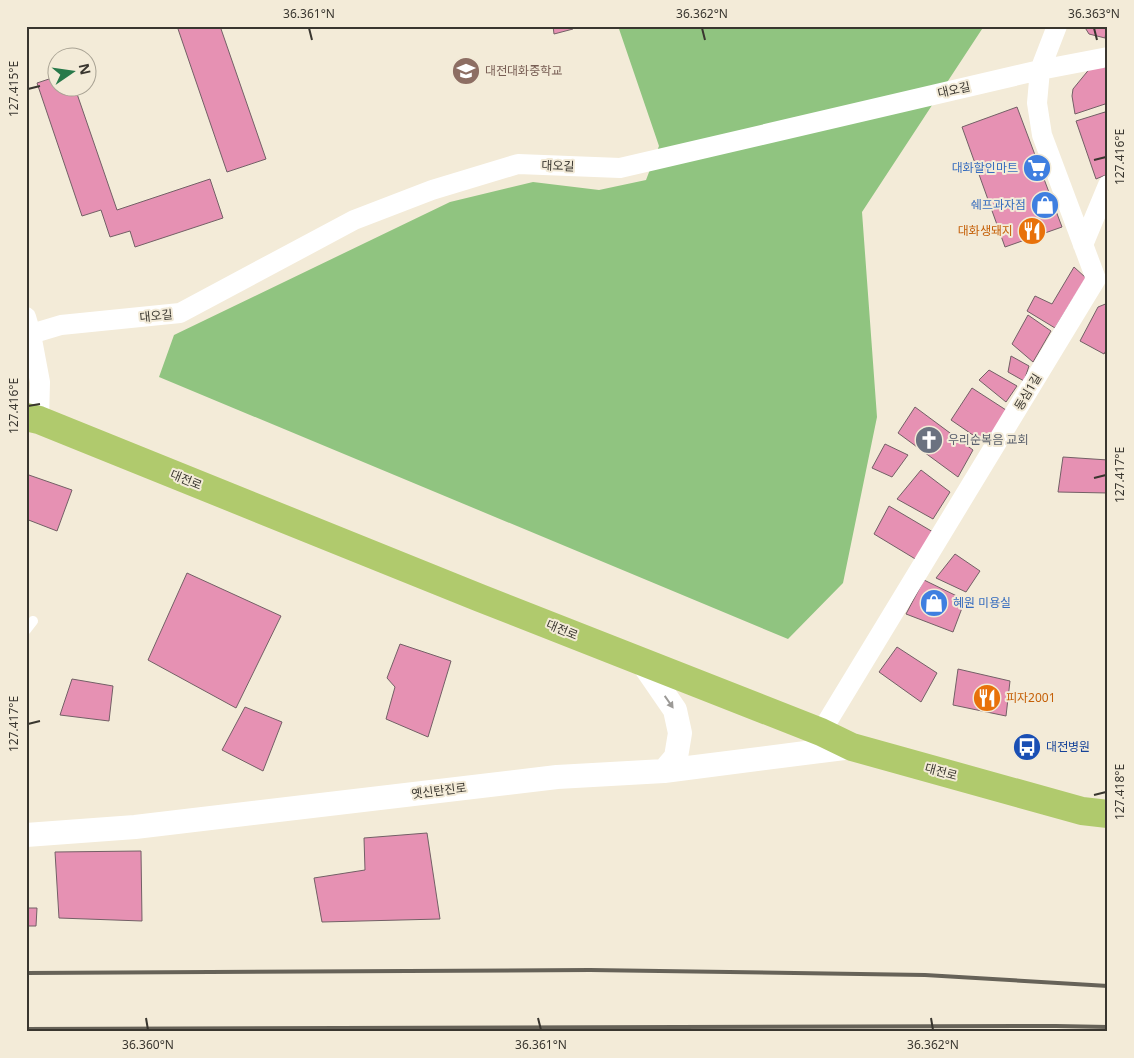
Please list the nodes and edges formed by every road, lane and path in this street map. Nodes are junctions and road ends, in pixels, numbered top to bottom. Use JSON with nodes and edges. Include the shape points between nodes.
{"nodes":[{"id":1,"x":1057,"y":26,"type":"edge"},
{"id":2,"x":1108,"y":57,"type":"edge"},
{"id":3,"x":1040,"y":70,"type":"junction"},
{"id":4,"x":1108,"y":185,"type":"edge"},
{"id":5,"x":1083,"y":245,"type":"junction"},
{"id":6,"x":1102,"y":280,"type":"edge"},
{"id":7,"x":29,"y":326,"type":"edge"},
{"id":8,"x":32,"y":418,"type":"edge"},
{"id":9,"x":642,"y":662,"type":"junction"},
{"id":10,"x":820,"y":732,"type":"junction"},
{"id":11,"x":852,"y":747,"type":"junction"},
{"id":12,"x":664,"y":771,"type":"junction"},
{"id":13,"x":1108,"y":814,"type":"edge"},
{"id":14,"x":26,"y":835,"type":"edge"}],
"edges":[{"from":1,"to":3,"type":"street","name":"동심1길"},
{"from":2,"to":3,"type":"street","name":"대오길"},
{"from":3,"to":5,"type":"street","name":"동심1길","via":[[1037,103],[1042,135]]},
{"from":3,"to":7,"type":"street","name":"대오길","via":[[620,168],[518,164],[432,190],[354,220],[180,313]]},
{"from":4,"to":5,"type":"street"},
{"from":5,"to":6,"type":"street","name":"동심1길"},
{"from":6,"to":10,"type":"street","name":"동심1길"},
{"from":7,"to":8,"type":"street","via":[[40,382]]},
{"from":8,"to":9,"type":"main road","name":"대전로"},
{"from":9,"to":10,"type":"main road","name":"대전로"},
{"from":9,"to":12,"type":"street","one_way":true,"via":[[675,710],[680,733],[676,756]]},
{"from":10,"to":11,"type":"main road","name":"대전로"},
{"from":11,"to":12,"type":"street","name":"옛신탄진로"},
{"from":11,"to":13,"type":"main road","name":"대전로","via":[[1082,811]]},
{"from":12,"to":14,"type":"street","name":"옛신탄진로","via":[[557,777],[135,827]]}]}
